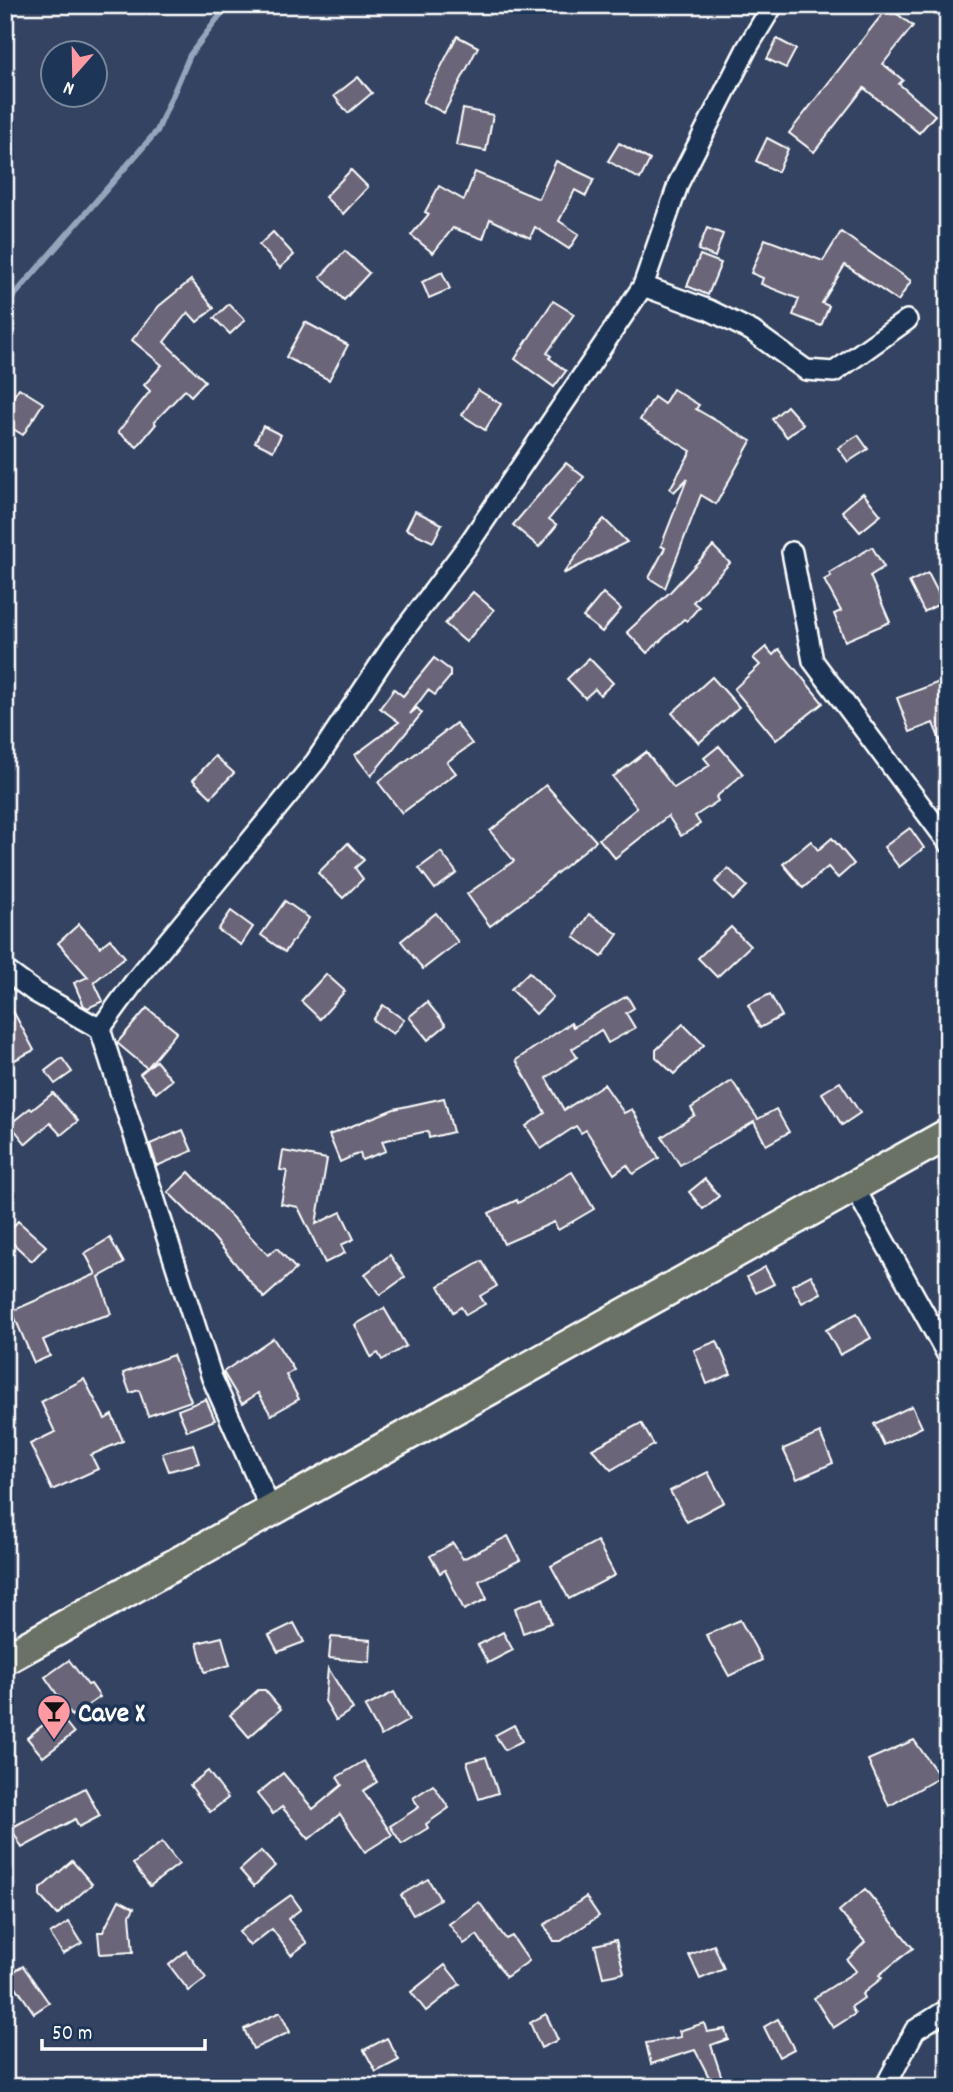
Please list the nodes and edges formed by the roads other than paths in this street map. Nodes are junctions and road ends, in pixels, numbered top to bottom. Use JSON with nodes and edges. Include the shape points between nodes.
{"nodes":[{"id":1,"x":773,"y":5,"type":"edge"},
{"id":2,"x":643,"y":286,"type":"junction"},
{"id":3,"x":907,"y":320,"type":"dead end"},
{"id":4,"x":792,"y":552,"type":"dead end"},
{"id":5,"x":948,"y":842,"type":"edge"},
{"id":6,"x":5,"y":970,"type":"edge"},
{"id":7,"x":100,"y":1030,"type":"junction"},
{"id":8,"x":948,"y":1134,"type":"edge"},
{"id":9,"x":853,"y":1185,"type":"junction"},
{"id":10,"x":948,"y":1356,"type":"edge"},
{"id":11,"x":271,"y":1510,"type":"junction"},
{"id":12,"x":5,"y":1659,"type":"edge"},
{"id":13,"x":948,"y":2010,"type":"edge"},
{"id":14,"x":885,"y":2087,"type":"edge"}],
"edges":[{"from":1,"to":2,"type":"street","via":[[679,182]]},
{"from":2,"to":3,"type":"street","via":[[752,331],[806,369],[834,372]]},
{"from":2,"to":7,"type":"street","via":[[316,761]]},
{"from":4,"to":5,"type":"street","via":[[813,661]]},
{"from":6,"to":7,"type":"street"},
{"from":7,"to":11,"type":"street","via":[[212,1378]]},
{"from":8,"to":9,"type":"main road"},
{"from":9,"to":10,"type":"street"},
{"from":9,"to":11,"type":"main road"},
{"from":11,"to":12,"type":"main road"},
{"from":13,"to":14,"type":"street","via":[[915,2030]]}]}
